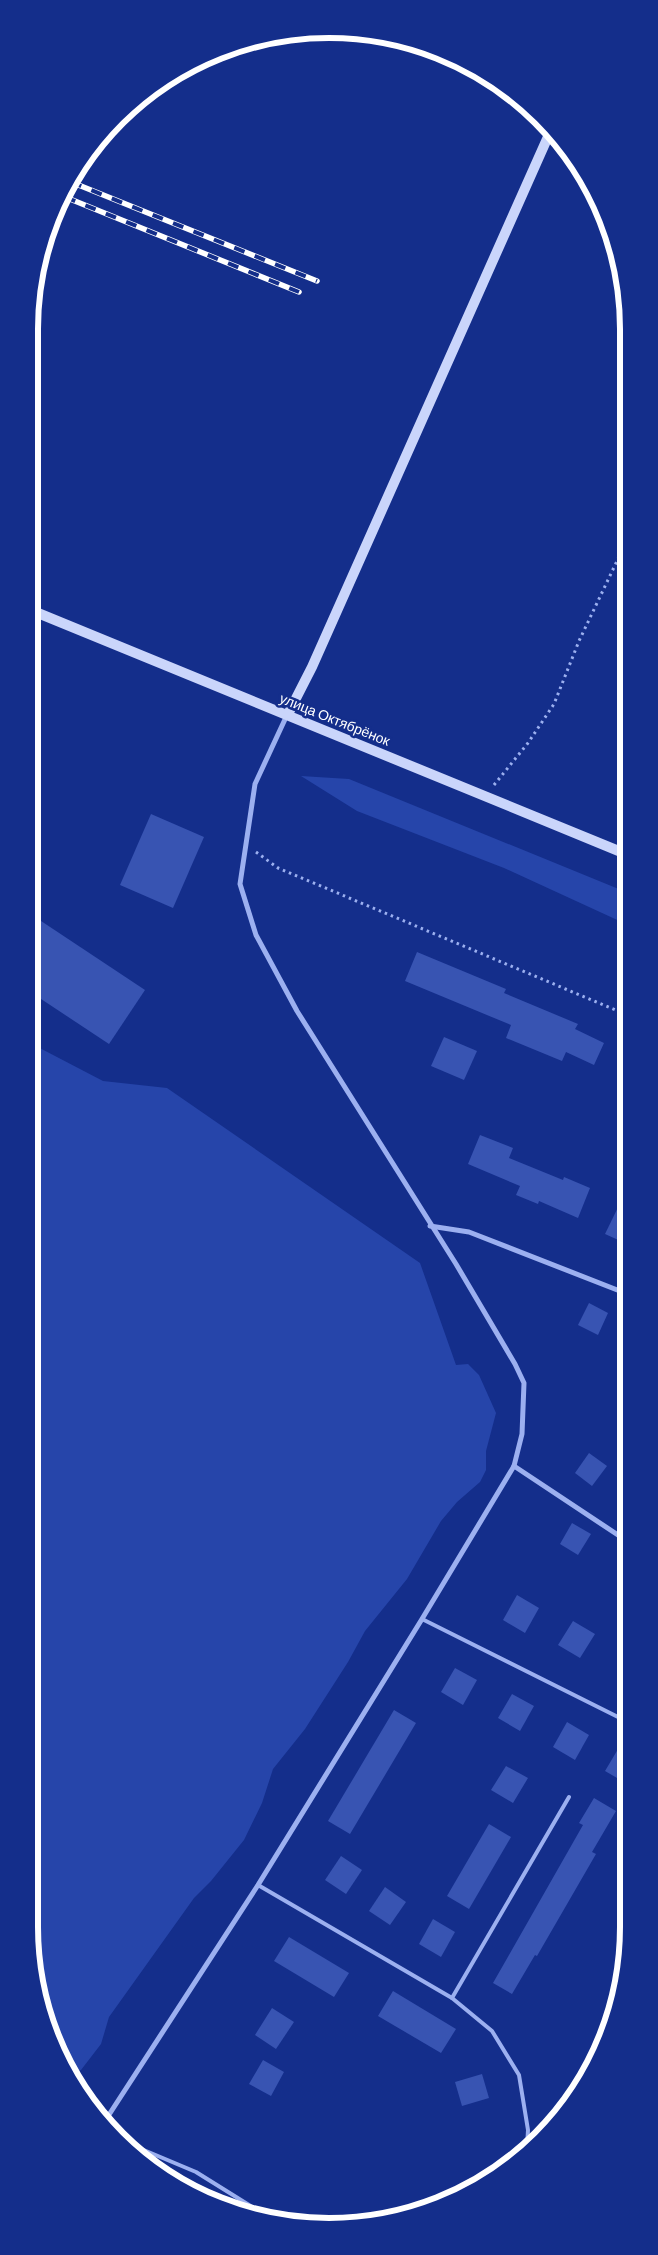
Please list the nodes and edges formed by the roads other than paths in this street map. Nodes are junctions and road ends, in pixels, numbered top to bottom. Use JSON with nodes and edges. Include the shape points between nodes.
{"nodes":[{"id":1,"x":548,"y":137,"type":"edge"},
{"id":2,"x":38,"y":613,"type":"edge"},
{"id":3,"x":288,"y":714,"type":"junction"},
{"id":4,"x":620,"y":851,"type":"edge"},
{"id":5,"x":430,"y":1226,"type":"junction"},
{"id":6,"x":620,"y":1290,"type":"edge"},
{"id":7,"x":514,"y":1466,"type":"junction"},
{"id":8,"x":620,"y":1536,"type":"edge"},
{"id":9,"x":422,"y":1619,"type":"junction"},
{"id":10,"x":620,"y":1718,"type":"edge"},
{"id":11,"x":569,"y":1797,"type":"dead end"},
{"id":12,"x":258,"y":1885,"type":"junction"},
{"id":13,"x":452,"y":1998,"type":"junction"},
{"id":14,"x":108,"y":2116,"type":"edge"},
{"id":15,"x":527,"y":2139,"type":"edge"},
{"id":16,"x":140,"y":2147,"type":"edge"},
{"id":17,"x":254,"y":2208,"type":"edge"}],
"edges":[{"from":1,"to":3,"type":"street","via":[[312,667]]},
{"from":2,"to":3,"type":"street","name":"улица Октябрёнок"},
{"from":3,"to":4,"type":"street","name":"улица Октябрёнок"},
{"from":3,"to":5,"type":"street","via":[[255,784],[240,884],[256,935],[297,1012]]},
{"from":5,"to":6,"type":"street","via":[[469,1232]]},
{"from":5,"to":7,"type":"street","via":[[490,1320],[524,1383],[522,1434]]},
{"from":7,"to":8,"type":"street"},
{"from":7,"to":9,"type":"street"},
{"from":9,"to":10,"type":"lane"},
{"from":9,"to":12,"type":"street"},
{"from":11,"to":13,"type":"lane"},
{"from":12,"to":13,"type":"lane"},
{"from":12,"to":14,"type":"street"},
{"from":13,"to":15,"type":"lane","via":[[492,2032],[519,2075]]},
{"from":16,"to":17,"type":"lane","via":[[196,2172]]}]}
